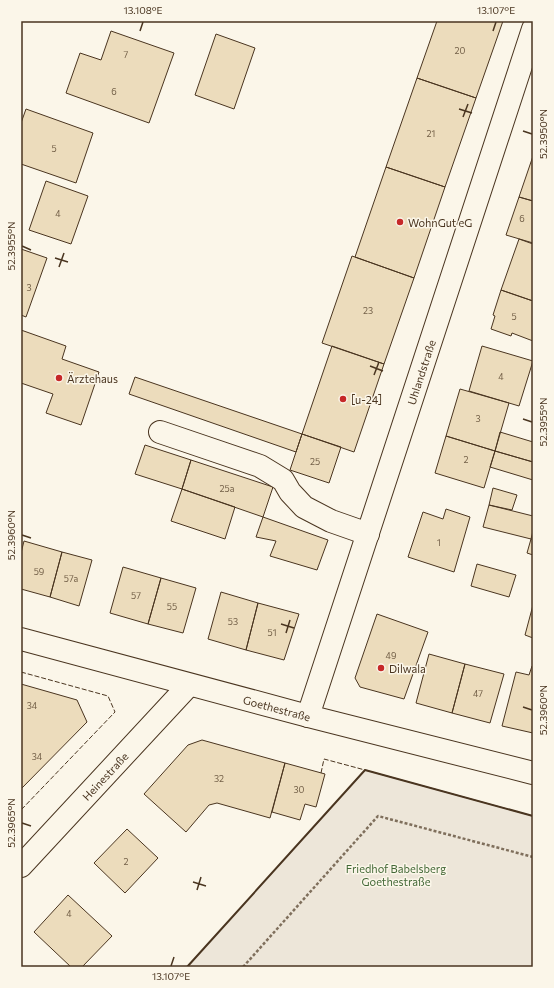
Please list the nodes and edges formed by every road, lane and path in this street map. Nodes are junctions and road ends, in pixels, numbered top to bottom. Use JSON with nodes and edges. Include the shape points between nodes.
{"nodes":[{"id":1,"x":533,"y":29,"type":"edge"},
{"id":2,"x":160,"y":432,"type":"dead end"},
{"id":3,"x":368,"y":534,"type":"junction"},
{"id":4,"x":21,"y":639,"type":"edge"},
{"id":5,"x":189,"y":685,"type":"junction"},
{"id":6,"x":308,"y":716,"type":"junction"},
{"id":7,"x":533,"y":773,"type":"edge"},
{"id":8,"x":533,"y":857,"type":"edge"},
{"id":9,"x":21,"y":866,"type":"edge"},
{"id":10,"x":243,"y":967,"type":"edge"}],
"edges":[{"from":1,"to":3,"type":"street","name":"Uhlandstraße"},
{"from":2,"to":3,"type":"street","via":[[260,466],[283,480],[290,492],[304,506],[331,521]]},
{"from":3,"to":6,"type":"street","name":"Uhlandstraße"},
{"from":4,"to":5,"type":"street","name":"Goethestraße"},
{"from":5,"to":6,"type":"street","name":"Goethestraße"},
{"from":5,"to":9,"type":"street","name":"Heinestraße"},
{"from":6,"to":7,"type":"street","name":"Goethestraße"},
{"from":8,"to":10,"type":"path","via":[[378,816]]}]}
